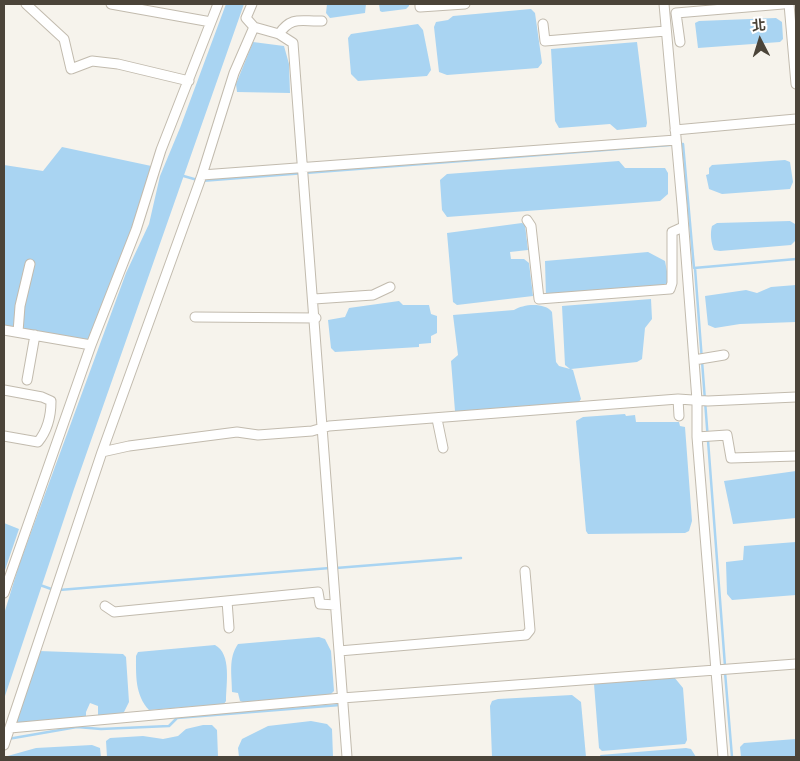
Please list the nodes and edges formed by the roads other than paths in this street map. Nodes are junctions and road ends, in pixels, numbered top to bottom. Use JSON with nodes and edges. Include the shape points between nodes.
{"nodes":[{"id":1,"x":26,"y":4,"type":"edge"},
{"id":2,"x":111,"y":4,"type":"edge"},
{"id":3,"x":218,"y":4,"type":"edge"},
{"id":4,"x":252,"y":4,"type":"edge"},
{"id":5,"x":420,"y":4,"type":"edge"},
{"id":6,"x":465,"y":4,"type":"edge"},
{"id":7,"x":664,"y":4,"type":"edge"},
{"id":8,"x":783,"y":4,"type":"edge"},
{"id":9,"x":789,"y":4,"type":"edge"},
{"id":10,"x":322,"y":21,"type":"dead end"},
{"id":11,"x":211,"y":22,"type":"junction"},
{"id":12,"x":543,"y":24,"type":"dead end"},
{"id":13,"x":254,"y":27,"type":"junction"},
{"id":14,"x":666,"y":31,"type":"junction"},
{"id":15,"x":279,"y":34,"type":"junction"},
{"id":16,"x":680,"y":42,"type":"dead end"},
{"id":17,"x":189,"y":81,"type":"junction"},
{"id":18,"x":796,"y":84,"type":"edge"},
{"id":19,"x":796,"y":118,"type":"edge"},
{"id":20,"x":675,"y":130,"type":"junction"},
{"id":21,"x":676,"y":140,"type":"junction"},
{"id":22,"x":303,"y":168,"type":"junction"},
{"id":23,"x":202,"y":175,"type":"junction"},
{"id":24,"x":527,"y":220,"type":"dead end"},
{"id":25,"x":683,"y":227,"type":"junction"},
{"id":26,"x":30,"y":264,"type":"dead end"},
{"id":27,"x":390,"y":287,"type":"dead end"},
{"id":28,"x":314,"y":298,"type":"junction"},
{"id":29,"x":195,"y":317,"type":"dead end"},
{"id":30,"x":316,"y":318,"type":"junction"},
{"id":31,"x":4,"y":330,"type":"edge"},
{"id":32,"x":18,"y":332,"type":"junction"},
{"id":33,"x":35,"y":335,"type":"junction"},
{"id":34,"x":91,"y":346,"type":"junction"},
{"id":35,"x":724,"y":355,"type":"dead end"},
{"id":36,"x":694,"y":360,"type":"junction"},
{"id":37,"x":27,"y":380,"type":"dead end"},
{"id":38,"x":4,"y":390,"type":"edge"},
{"id":39,"x":796,"y":397,"type":"edge"},
{"id":40,"x":678,"y":400,"type":"junction"},
{"id":41,"x":696,"y":400,"type":"junction"},
{"id":42,"x":51,"y":412,"type":"junction"},
{"id":43,"x":68,"y":415,"type":"junction"},
{"id":44,"x":679,"y":416,"type":"dead end"},
{"id":45,"x":437,"y":418,"type":"junction"},
{"id":46,"x":321,"y":429,"type":"junction"},
{"id":47,"x":4,"y":436,"type":"edge"},
{"id":48,"x":697,"y":437,"type":"junction"},
{"id":49,"x":443,"y":448,"type":"dead end"},
{"id":50,"x":102,"y":452,"type":"junction"},
{"id":51,"x":796,"y":456,"type":"edge"},
{"id":52,"x":525,"y":571,"type":"dead end"},
{"id":53,"x":4,"y":593,"type":"edge"},
{"id":54,"x":227,"y":601,"type":"junction"},
{"id":55,"x":335,"y":605,"type":"junction"},
{"id":56,"x":105,"y":606,"type":"dead end"},
{"id":57,"x":229,"y":628,"type":"dead end"},
{"id":58,"x":339,"y":651,"type":"junction"},
{"id":59,"x":796,"y":664,"type":"edge"},
{"id":60,"x":716,"y":670,"type":"junction"},
{"id":61,"x":342,"y":698,"type":"junction"},
{"id":62,"x":10,"y":728,"type":"junction"},
{"id":63,"x":4,"y":744,"type":"edge"},
{"id":64,"x":347,"y":757,"type":"edge"},
{"id":65,"x":723,"y":757,"type":"edge"}],
"edges":[{"from":1,"to":17,"type":"street","via":[[64,39],[71,69],[92,61]]},
{"from":2,"to":11,"type":"street"},
{"from":3,"to":11,"type":"street"},
{"from":4,"to":13,"type":"street","via":[[246,18]]},
{"from":5,"to":6,"type":"street","via":[[420,7]]},
{"from":7,"to":14,"type":"street"},
{"from":8,"to":16,"type":"street","via":[[676,13]]},
{"from":9,"to":18,"type":"street"},
{"from":10,"to":15,"type":"street","via":[[298,20],[286,24]]},
{"from":11,"to":17,"type":"street"},
{"from":12,"to":14,"type":"street","via":[[545,41]]},
{"from":13,"to":15,"type":"street"},
{"from":13,"to":23,"type":"street","via":[[234,73]]},
{"from":14,"to":20,"type":"street"},
{"from":15,"to":22,"type":"street","via":[[293,43]]},
{"from":17,"to":34,"type":"street"},
{"from":19,"to":20,"type":"street"},
{"from":20,"to":21,"type":"street"},
{"from":21,"to":22,"type":"street"},
{"from":21,"to":25,"type":"street"},
{"from":22,"to":23,"type":"street"},
{"from":22,"to":28,"type":"street"},
{"from":23,"to":50,"type":"street"},
{"from":24,"to":25,"type":"street","via":[[531,226],[539,299],[670,289],[672,232]]},
{"from":25,"to":36,"type":"street"},
{"from":26,"to":32,"type":"street","via":[[20,306]]},
{"from":27,"to":28,"type":"street","via":[[373,295]]},
{"from":28,"to":30,"type":"street"},
{"from":29,"to":30,"type":"street"},
{"from":30,"to":46,"type":"street"},
{"from":31,"to":32,"type":"street"},
{"from":32,"to":33,"type":"street"},
{"from":33,"to":34,"type":"street"},
{"from":33,"to":37,"type":"street"},
{"from":34,"to":43,"type":"street"},
{"from":35,"to":36,"type":"street"},
{"from":36,"to":41,"type":"street"},
{"from":38,"to":42,"type":"street","via":[[51,401]]},
{"from":39,"to":41,"type":"street"},
{"from":40,"to":41,"type":"street"},
{"from":40,"to":44,"type":"street"},
{"from":40,"to":45,"type":"street"},
{"from":41,"to":48,"type":"street"},
{"from":42,"to":43,"type":"street"},
{"from":42,"to":47,"type":"street","via":[[38,442]]},
{"from":43,"to":53,"type":"street"},
{"from":45,"to":46,"type":"street"},
{"from":45,"to":49,"type":"street"},
{"from":46,"to":50,"type":"street","via":[[258,435],[237,432]]},
{"from":46,"to":55,"type":"street"},
{"from":48,"to":51,"type":"street","via":[[727,435],[731,458]]},
{"from":48,"to":60,"type":"street"},
{"from":50,"to":62,"type":"street"},
{"from":52,"to":58,"type":"street","via":[[530,630],[526,635]]},
{"from":54,"to":55,"type":"street","via":[[318,592],[320,604]]},
{"from":54,"to":56,"type":"street","via":[[114,612]]},
{"from":54,"to":57,"type":"street"},
{"from":55,"to":58,"type":"street"},
{"from":58,"to":61,"type":"street"},
{"from":59,"to":60,"type":"street"},
{"from":60,"to":61,"type":"street"},
{"from":60,"to":65,"type":"street"},
{"from":61,"to":62,"type":"street"},
{"from":61,"to":64,"type":"street"},
{"from":62,"to":63,"type":"street"}]}
